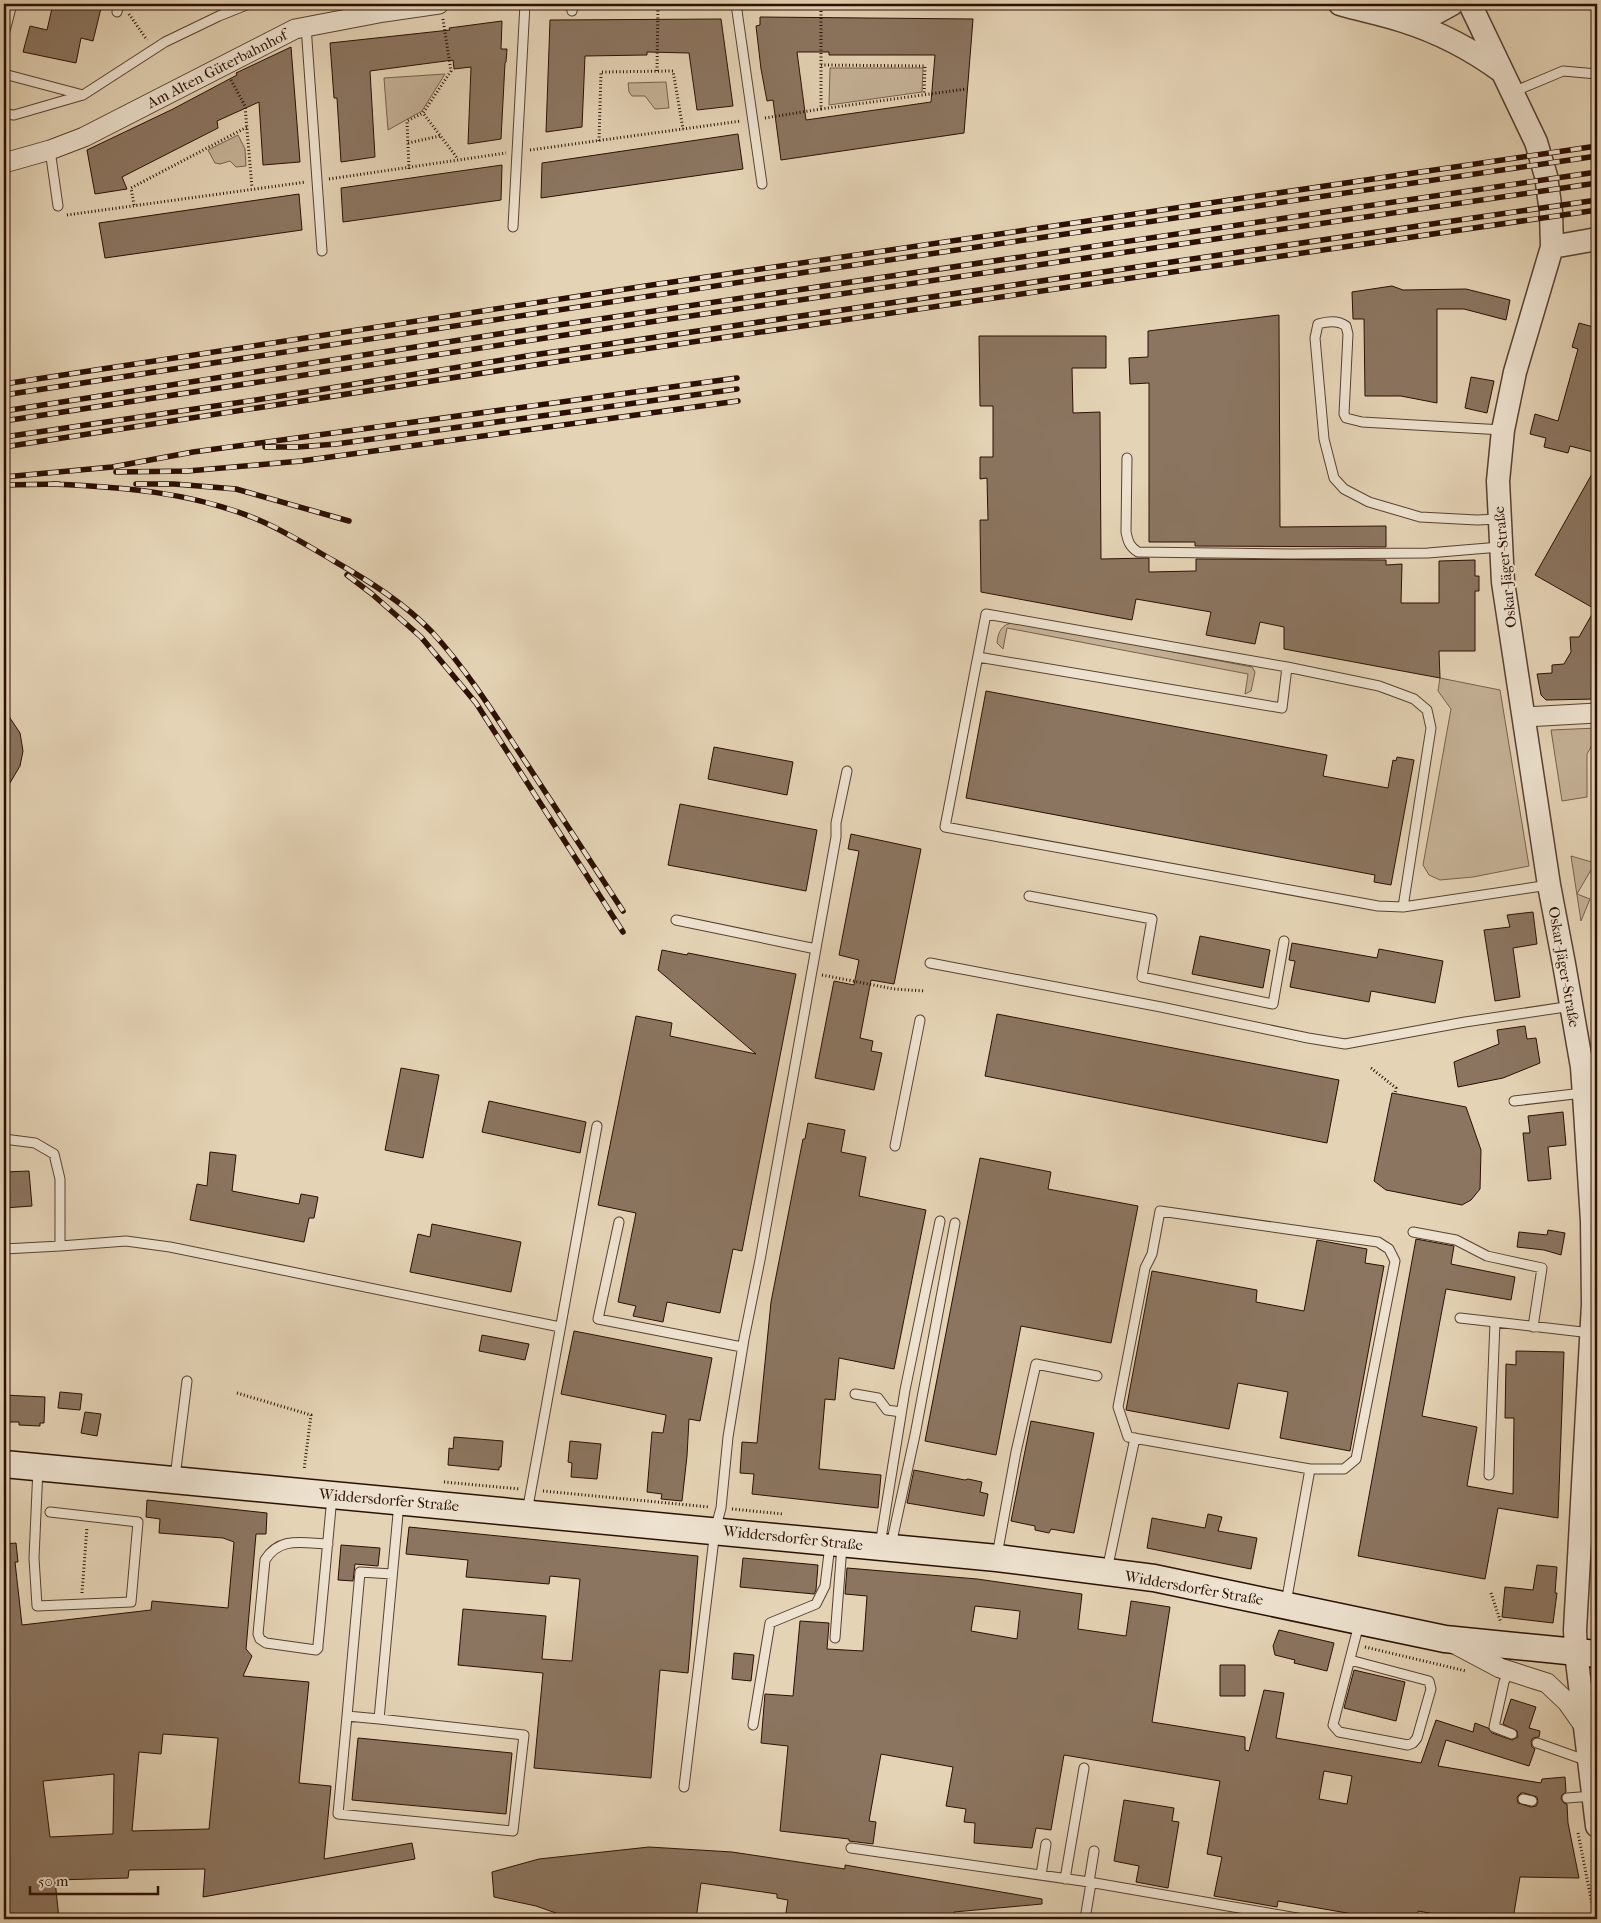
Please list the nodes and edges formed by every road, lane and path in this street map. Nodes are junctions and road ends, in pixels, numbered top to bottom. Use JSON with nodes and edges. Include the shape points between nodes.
{"nodes":[{"id":1,"x":12,"y":4,"type":"edge"},
{"id":2,"x":249,"y":4,"type":"edge"},
{"id":3,"x":439,"y":4,"type":"edge"},
{"id":4,"x":526,"y":4,"type":"edge"},
{"id":5,"x":658,"y":4,"type":"edge"},
{"id":6,"x":736,"y":4,"type":"edge"},
{"id":7,"x":821,"y":4,"type":"edge"},
{"id":8,"x":1340,"y":4,"type":"edge"},
{"id":9,"x":1452,"y":4,"type":"edge"},
{"id":10,"x":1470,"y":4,"type":"edge"},
{"id":11,"x":118,"y":8,"type":"edge"},
{"id":12,"x":1403,"y":20,"type":"junction"},
{"id":13,"x":306,"y":26,"type":"junction"},
{"id":14,"x":445,"y":27,"type":"dead end"},
{"id":15,"x":4,"y":35,"type":"edge"},
{"id":16,"x":146,"y":38,"type":"dead end"},
{"id":17,"x":821,"y":65,"type":"junction"},
{"id":18,"x":657,"y":71,"type":"junction"},
{"id":19,"x":4,"y":74,"type":"edge"},
{"id":20,"x":1597,"y":74,"type":"edge"},
{"id":21,"x":230,"y":79,"type":"dead end"},
{"id":22,"x":1509,"y":82,"type":"junction"},
{"id":23,"x":966,"y":89,"type":"dead end"},
{"id":24,"x":83,"y":95,"type":"junction"},
{"id":25,"x":924,"y":95,"type":"junction"},
{"id":26,"x":821,"y":109,"type":"junction"},
{"id":27,"x":423,"y":113,"type":"junction"},
{"id":28,"x":4,"y":114,"type":"edge"},
{"id":29,"x":752,"y":120,"type":"junction"},
{"id":30,"x":247,"y":127,"type":"junction"},
{"id":31,"x":683,"y":129,"type":"junction"},
{"id":32,"x":440,"y":136,"type":"junction"},
{"id":33,"x":599,"y":141,"type":"junction"},
{"id":34,"x":408,"y":143,"type":"junction"},
{"id":35,"x":50,"y":150,"type":"junction"},
{"id":36,"x":517,"y":152,"type":"junction"},
{"id":37,"x":458,"y":159,"type":"junction"},
{"id":38,"x":4,"y":163,"type":"edge"},
{"id":39,"x":409,"y":168,"type":"junction"},
{"id":40,"x":316,"y":181,"type":"junction"},
{"id":41,"x":762,"y":184,"type":"dead end"},
{"id":42,"x":252,"y":188,"type":"junction"},
{"id":43,"x":134,"y":205,"type":"junction"},
{"id":44,"x":58,"y":206,"type":"joint"},
{"id":45,"x":513,"y":227,"type":"dead end"},
{"id":46,"x":1597,"y":239,"type":"edge"},
{"id":47,"x":1552,"y":247,"type":"junction"},
{"id":48,"x":322,"y":251,"type":"dead end"},
{"id":49,"x":1503,"y":430,"type":"junction"},
{"id":50,"x":1127,"y":458,"type":"dead end"},
{"id":51,"x":1499,"y":519,"type":"junction"},
{"id":52,"x":1501,"y":547,"type":"junction"},
{"id":53,"x":978,"y":657,"type":"junction"},
{"id":54,"x":1287,"y":667,"type":"junction"},
{"id":55,"x":1597,"y":713,"type":"edge"},
{"id":56,"x":1525,"y":717,"type":"junction"},
{"id":57,"x":847,"y":771,"type":"dead end"},
{"id":58,"x":1549,"y":886,"type":"junction"},
{"id":59,"x":1029,"y":896,"type":"dead end"},
{"id":60,"x":1403,"y":907,"type":"junction"},
{"id":61,"x":676,"y":920,"type":"dead end"},
{"id":62,"x":1284,"y":941,"type":"dead end"},
{"id":63,"x":816,"y":948,"type":"junction"},
{"id":64,"x":930,"y":963,"type":"dead end"},
{"id":65,"x":812,"y":974,"type":"junction"},
{"id":66,"x":925,"y":991,"type":"dead end"},
{"id":67,"x":1572,"y":1006,"type":"junction"},
{"id":68,"x":920,"y":1020,"type":"dead end"},
{"id":69,"x":1371,"y":1068,"type":"dead end"},
{"id":70,"x":1585,"y":1082,"type":"junction"},
{"id":71,"x":1395,"y":1093,"type":"dead end"},
{"id":72,"x":1514,"y":1101,"type":"dead end"},
{"id":73,"x":597,"y":1126,"type":"dead end"},
{"id":74,"x":4,"y":1138,"type":"edge"},
{"id":75,"x":895,"y":1146,"type":"dead end"},
{"id":76,"x":940,"y":1221,"type":"dead end"},
{"id":77,"x":619,"y":1222,"type":"dead end"},
{"id":78,"x":955,"y":1223,"type":"dead end"},
{"id":79,"x":1413,"y":1232,"type":"dead end"},
{"id":80,"x":60,"y":1246,"type":"junction"},
{"id":81,"x":4,"y":1249,"type":"edge"},
{"id":82,"x":1460,"y":1318,"type":"dead end"},
{"id":83,"x":1495,"y":1322,"type":"junction"},
{"id":84,"x":560,"y":1327,"type":"junction"},
{"id":85,"x":1533,"y":1327,"type":"junction"},
{"id":86,"x":1592,"y":1333,"type":"junction"},
{"id":87,"x":742,"y":1347,"type":"junction"},
{"id":88,"x":1097,"y":1376,"type":"dead end"},
{"id":89,"x":187,"y":1381,"type":"dead end"},
{"id":90,"x":237,"y":1393,"type":"dead end"},
{"id":91,"x":855,"y":1394,"type":"dead end"},
{"id":92,"x":901,"y":1412,"type":"junction"},
{"id":93,"x":1135,"y":1438,"type":"junction"},
{"id":94,"x":4,"y":1464,"type":"edge"},
{"id":95,"x":38,"y":1467,"type":"junction"},
{"id":96,"x":1310,"y":1469,"type":"junction"},
{"id":97,"x":304,"y":1470,"type":"dead end"},
{"id":98,"x":1490,"y":1475,"type":"dead end"},
{"id":99,"x":175,"y":1480,"type":"junction"},
{"id":100,"x":332,"y":1495,"type":"junction"},
{"id":101,"x":399,"y":1501,"type":"junction"},
{"id":102,"x":50,"y":1512,"type":"dead end"},
{"id":103,"x":527,"y":1513,"type":"junction"},
{"id":104,"x":88,"y":1516,"type":"junction"},
{"id":105,"x":715,"y":1530,"type":"junction"},
{"id":106,"x":836,"y":1543,"type":"junction"},
{"id":107,"x":328,"y":1544,"type":"junction"},
{"id":108,"x":885,"y":1548,"type":"junction"},
{"id":109,"x":997,"y":1558,"type":"junction"},
{"id":110,"x":1106,"y":1573,"type":"junction"},
{"id":111,"x":392,"y":1574,"type":"junction"},
{"id":112,"x":1490,"y":1593,"type":"dead end"},
{"id":113,"x":81,"y":1604,"type":"junction"},
{"id":114,"x":1285,"y":1605,"type":"junction"},
{"id":115,"x":1501,"y":1622,"type":"dead end"},
{"id":116,"x":1357,"y":1633,"type":"junction"},
{"id":117,"x":834,"y":1638,"type":"dead end"},
{"id":118,"x":1445,"y":1639,"type":"junction"},
{"id":119,"x":1586,"y":1654,"type":"edge"},
{"id":120,"x":1350,"y":1660,"type":"junction"},
{"id":121,"x":1509,"y":1671,"type":"junction"},
{"id":122,"x":1471,"y":1672,"type":"dead end"},
{"id":123,"x":347,"y":1716,"type":"junction"},
{"id":124,"x":380,"y":1719,"type":"junction"},
{"id":125,"x":753,"y":1725,"type":"dead end"},
{"id":126,"x":1584,"y":1726,"type":"junction"},
{"id":127,"x":1512,"y":1734,"type":"dead end"},
{"id":128,"x":1537,"y":1743,"type":"dead end"},
{"id":129,"x":1589,"y":1762,"type":"junction"},
{"id":130,"x":1084,"y":1768,"type":"dead end"},
{"id":131,"x":684,"y":1787,"type":"dead end"},
{"id":132,"x":1594,"y":1796,"type":"junction"},
{"id":133,"x":1567,"y":1798,"type":"dead end"},
{"id":134,"x":1597,"y":1826,"type":"edge"},
{"id":135,"x":1046,"y":1844,"type":"dead end"},
{"id":136,"x":851,"y":1848,"type":"dead end"},
{"id":137,"x":1094,"y":1851,"type":"dead end"},
{"id":138,"x":1041,"y":1875,"type":"junction"},
{"id":139,"x":1066,"y":1879,"type":"junction"},
{"id":140,"x":1090,"y":1883,"type":"junction"},
{"id":141,"x":1085,"y":1919,"type":"edge"},
{"id":142,"x":1303,"y":1919,"type":"edge"}],
"edges":[{"from":1,"to":15,"type":"lane"},
{"from":2,"to":24,"type":"lane","via":[[165,42]]},
{"from":3,"to":13,"type":"street","name":"Am Alten Güterbahnhof"},
{"from":4,"to":36,"type":"lane"},
{"from":5,"to":18,"type":"path"},
{"from":6,"to":29,"type":"lane"},
{"from":7,"to":17,"type":"path"},
{"from":8,"to":12,"type":"street"},
{"from":9,"to":12,"type":"street","via":[[1430,16]]},
{"from":10,"to":22,"type":"street","name":"Oskar-Jäger-Straße"},
{"from":11,"to":16,"type":"path","via":[[127,12]]},
{"from":12,"to":22,"type":"street","via":[[1475,53]]},
{"from":13,"to":35,"type":"street","name":"Am Alten Güterbahnhof","via":[[84,137]]},
{"from":13,"to":40,"type":"lane"},
{"from":14,"to":27,"type":"path","via":[[451,70]]},
{"from":17,"to":25,"type":"path","via":[[925,66]]},
{"from":17,"to":26,"type":"path"},
{"from":18,"to":31,"type":"path","via":[[673,71]]},
{"from":18,"to":33,"type":"path","via":[[601,72]]},
{"from":19,"to":24,"type":"lane"},
{"from":20,"to":22,"type":"lane","via":[[1563,71]]},
{"from":21,"to":30,"type":"path","via":[[245,106]]},
{"from":22,"to":47,"type":"street","name":"Oskar-Jäger-Straße","via":[[1536,142],[1546,176]]},
{"from":23,"to":25,"type":"path"},
{"from":24,"to":28,"type":"lane","via":[[14,115]]},
{"from":25,"to":26,"type":"path"},
{"from":26,"to":29,"type":"path"},
{"from":27,"to":32,"type":"path"},
{"from":27,"to":34,"type":"path","via":[[407,121]]},
{"from":29,"to":31,"type":"path"},
{"from":29,"to":41,"type":"lane"},
{"from":30,"to":42,"type":"path"},
{"from":30,"to":43,"type":"path","via":[[131,188]]},
{"from":31,"to":33,"type":"path"},
{"from":32,"to":34,"type":"path"},
{"from":32,"to":37,"type":"path"},
{"from":33,"to":36,"type":"path"},
{"from":34,"to":39,"type":"path"},
{"from":35,"to":38,"type":"street","name":"Am Alten Güterbahnhof"},
{"from":35,"to":44,"type":"lane"},
{"from":36,"to":37,"type":"path"},
{"from":36,"to":45,"type":"lane"},
{"from":37,"to":39,"type":"path"},
{"from":39,"to":40,"type":"path"},
{"from":40,"to":42,"type":"path"},
{"from":40,"to":48,"type":"lane"},
{"from":42,"to":43,"type":"path"},
{"from":43,"to":44,"type":"path","via":[[60,216]]},
{"from":46,"to":47,"type":"street"},
{"from":47,"to":49,"type":"street","name":"Oskar-Jäger-Straße","via":[[1515,372]]},
{"from":49,"to":51,"type":"street","name":"Oskar-Jäger-Straße","via":[[1498,481]]},
{"from":49,"to":51,"type":"lane","via":[[1362,422],[1346,418],[1346,326],[1341,322],[1318,324],[1315,338],[1324,439],[1334,478],[1344,490],[1369,502],[1420,517]]},
{"from":50,"to":52,"type":"lane","via":[[1126,532],[1128,542],[1138,552],[1428,553]]},
{"from":51,"to":52,"type":"street","name":"Oskar-Jäger-Straße"},
{"from":52,"to":56,"type":"street","name":"Oskar-Jäger-Straße"},
{"from":53,"to":54,"type":"lane","via":[[986,614]]},
{"from":53,"to":54,"type":"lane","via":[[1282,708]]},
{"from":53,"to":60,"type":"lane","via":[[945,827],[1340,900]]},
{"from":54,"to":60,"type":"lane","via":[[1380,686],[1414,699],[1427,710],[1431,728]]},
{"from":55,"to":56,"type":"street"},
{"from":56,"to":58,"type":"street","name":"Oskar-Jäger-Straße"},
{"from":57,"to":63,"type":"lane"},
{"from":58,"to":60,"type":"lane"},
{"from":58,"to":67,"type":"street","name":"Oskar-Jäger-Straße"},
{"from":59,"to":62,"type":"lane","via":[[1152,919],[1142,977],[1273,1004]]},
{"from":61,"to":63,"type":"lane"},
{"from":63,"to":65,"type":"lane"},
{"from":64,"to":67,"type":"lane","via":[[1345,1044]]},
{"from":65,"to":66,"type":"path","via":[[894,989]]},
{"from":65,"to":87,"type":"lane"},
{"from":67,"to":70,"type":"street","name":"Oskar-Jäger-Straße"},
{"from":68,"to":75,"type":"lane"},
{"from":69,"to":71,"type":"path","via":[[1396,1088]]},
{"from":70,"to":72,"type":"lane"},
{"from":70,"to":86,"type":"street","name":"Oskar-Jäger-Straße","via":[[1592,1221]]},
{"from":73,"to":84,"type":"lane"},
{"from":74,"to":80,"type":"lane","via":[[36,1143],[54,1154],[60,1179]]},
{"from":76,"to":92,"type":"lane"},
{"from":77,"to":87,"type":"lane","via":[[598,1320]]},
{"from":78,"to":108,"type":"lane","via":[[915,1435]]},
{"from":79,"to":85,"type":"lane","via":[[1456,1240],[1488,1256],[1542,1268]]},
{"from":80,"to":81,"type":"lane"},
{"from":80,"to":84,"type":"lane","via":[[126,1241],[170,1247]]},
{"from":82,"to":83,"type":"lane"},
{"from":83,"to":85,"type":"lane"},
{"from":83,"to":98,"type":"lane"},
{"from":84,"to":103,"type":"lane"},
{"from":85,"to":86,"type":"lane"},
{"from":86,"to":119,"type":"street","name":"Oskar-Jäger-Straße","via":[[1575,1630]]},
{"from":87,"to":105,"type":"lane","via":[[721,1508]]},
{"from":88,"to":109,"type":"lane","via":[[1036,1364]]},
{"from":89,"to":99,"type":"lane"},
{"from":90,"to":97,"type":"path","via":[[312,1415]]},
{"from":91,"to":92,"type":"lane","via":[[878,1398],[886,1410]]},
{"from":92,"to":108,"type":"lane"},
{"from":93,"to":96,"type":"lane"},
{"from":93,"to":96,"type":"lane","via":[[1128,1436],[1118,1407],[1145,1268],[1152,1254],[1160,1211],[1378,1242],[1389,1249],[1395,1261],[1356,1459],[1344,1469]]},
{"from":93,"to":110,"type":"lane"},
{"from":94,"to":95,"type":"main road","name":"Widdersdorfer Straße"},
{"from":95,"to":99,"type":"main road","name":"Widdersdorfer Straße"},
{"from":95,"to":113,"type":"lane","via":[[34,1558],[37,1606]]},
{"from":96,"to":114,"type":"lane"},
{"from":99,"to":100,"type":"main road","name":"Widdersdorfer Straße"},
{"from":100,"to":101,"type":"main road","name":"Widdersdorfer Straße"},
{"from":100,"to":107,"type":"lane"},
{"from":101,"to":103,"type":"main road","name":"Widdersdorfer Straße"},
{"from":101,"to":111,"type":"lane"},
{"from":102,"to":104,"type":"lane"},
{"from":103,"to":105,"type":"main road","name":"Widdersdorfer Straße"},
{"from":104,"to":113,"type":"path"},
{"from":104,"to":113,"type":"lane","via":[[138,1522],[131,1602]]},
{"from":105,"to":106,"type":"main road","name":"Widdersdorfer Straße"},
{"from":105,"to":131,"type":"lane"},
{"from":106,"to":108,"type":"main road","name":"Widdersdorfer Straße"},
{"from":106,"to":117,"type":"lane"},
{"from":106,"to":125,"type":"lane","via":[[825,1586],[816,1604],[770,1623]]},
{"from":107,"to":107,"type":"lane","via":[[318,1648],[266,1643],[260,1639],[265,1560],[270,1551],[284,1542]]},
{"from":108,"to":109,"type":"main road","name":"Widdersdorfer Straße"},
{"from":109,"to":110,"type":"main road","name":"Widdersdorfer Straße"},
{"from":110,"to":114,"type":"main road","name":"Widdersdorfer Straße","via":[[1154,1578]]},
{"from":111,"to":123,"type":"lane","via":[[360,1572]]},
{"from":111,"to":124,"type":"lane"},
{"from":112,"to":115,"type":"path"},
{"from":114,"to":116,"type":"main road","name":"Widdersdorfer Straße"},
{"from":116,"to":118,"type":"main road","name":"Widdersdorfer Straße"},
{"from":116,"to":120,"type":"lane"},
{"from":116,"to":122,"type":"path"},
{"from":118,"to":119,"type":"main road","name":"Widdersdorfer Straße"},
{"from":118,"to":121,"type":"street","name":"Oskar-Jäger-Straße"},
{"from":119,"to":126,"type":"street","name":"Oskar-Jäger-Straße"},
{"from":120,"to":120,"type":"lane","via":[[1334,1720],[1335,1729],[1408,1745],[1413,1743],[1431,1689],[1429,1681]]},
{"from":121,"to":126,"type":"street","name":"Oskar-Jäger-Straße","via":[[1547,1683],[1567,1702]]},
{"from":121,"to":127,"type":"lane","via":[[1494,1727]]},
{"from":123,"to":124,"type":"lane"},
{"from":123,"to":124,"type":"lane","via":[[338,1814],[513,1831],[524,1735]]},
{"from":126,"to":129,"type":"street","name":"Oskar-Jäger-Straße"},
{"from":128,"to":129,"type":"lane"},
{"from":129,"to":132,"type":"street","name":"Oskar-Jäger-Straße"},
{"from":130,"to":139,"type":"lane"},
{"from":132,"to":133,"type":"lane"},
{"from":132,"to":134,"type":"street","name":"Oskar-Jäger-Straße"},
{"from":135,"to":138,"type":"lane"},
{"from":136,"to":138,"type":"lane"},
{"from":137,"to":140,"type":"lane"},
{"from":138,"to":139,"type":"lane"},
{"from":139,"to":140,"type":"lane"},
{"from":140,"to":141,"type":"lane"},
{"from":140,"to":142,"type":"lane"}]}
